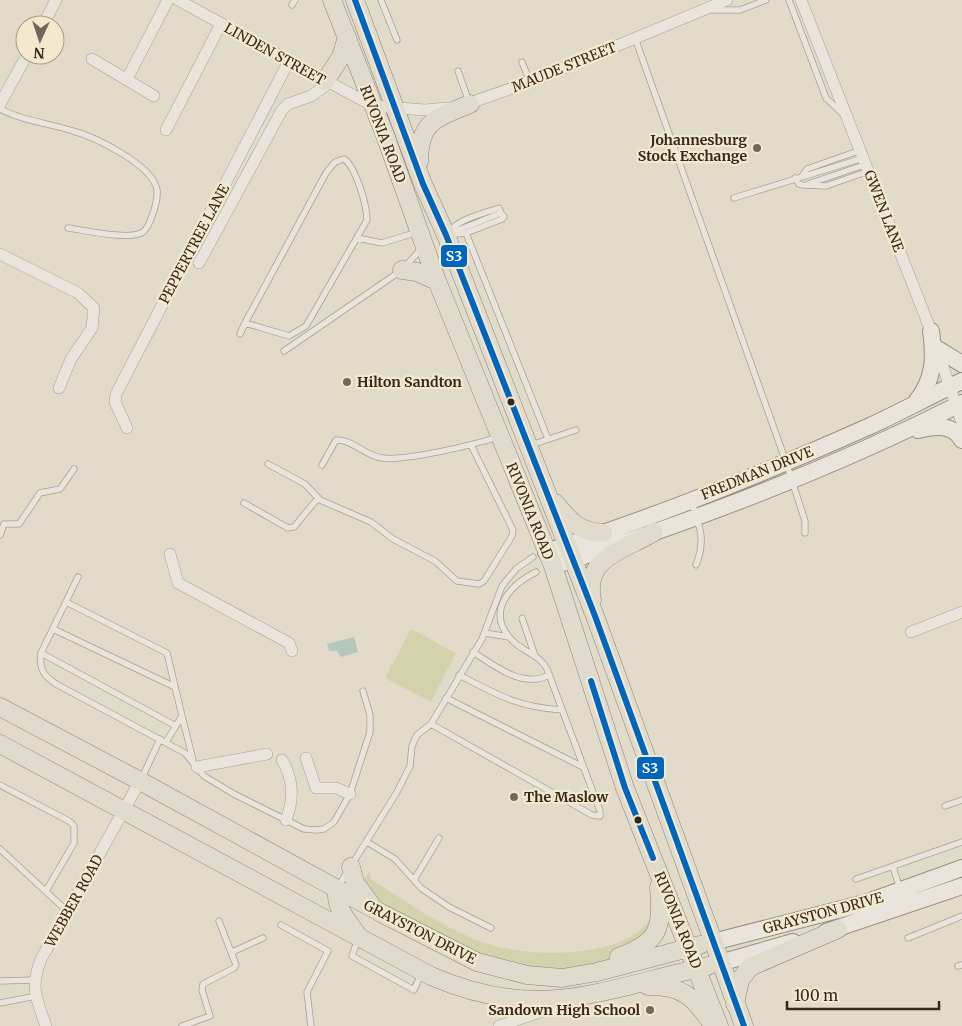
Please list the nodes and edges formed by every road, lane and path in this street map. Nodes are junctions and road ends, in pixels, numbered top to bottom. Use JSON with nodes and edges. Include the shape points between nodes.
{"nodes":[{"id":1,"x":56,"y":0,"type":"edge"},
{"id":2,"x":168,"y":0,"type":"edge"},
{"id":3,"x":178,"y":0,"type":"edge"},
{"id":4,"x":332,"y":0,"type":"edge"},
{"id":5,"x":355,"y":0,"type":"edge"},
{"id":6,"x":381,"y":0,"type":"edge"},
{"id":7,"x":727,"y":0,"type":"edge"},
{"id":8,"x":766,"y":0,"type":"edge"},
{"id":9,"x":789,"y":0,"type":"edge"},
{"id":10,"x":801,"y":0,"type":"edge"},
{"id":11,"x":702,"y":10,"type":"junction"},
{"id":12,"x":48,"y":15,"type":"edge"},
{"id":13,"x":221,"y":24,"type":"junction"},
{"id":14,"x":347,"y":37,"type":"junction"},
{"id":15,"x":635,"y":38,"type":"junction"},
{"id":16,"x":397,"y":40,"type":"dead end"},
{"id":17,"x":92,"y":59,"type":"dead end"},
{"id":18,"x":289,"y":61,"type":"junction"},
{"id":19,"x":522,"y":62,"type":"dead end"},
{"id":20,"x":21,"y":65,"type":"edge"},
{"id":21,"x":458,"y":71,"type":"dead end"},
{"id":22,"x":127,"y":79,"type":"junction"},
{"id":23,"x":327,"y":82,"type":"junction"},
{"id":24,"x":530,"y":82,"type":"junction"},
{"id":25,"x":154,"y":96,"type":"dead end"},
{"id":26,"x":0,"y":103,"type":"edge"},
{"id":27,"x":470,"y":104,"type":"junction"},
{"id":28,"x":373,"y":106,"type":"junction"},
{"id":29,"x":396,"y":107,"type":"junction"},
{"id":30,"x":847,"y":118,"type":"junction"},
{"id":31,"x":166,"y":130,"type":"dead end"},
{"id":32,"x":865,"y":161,"type":"junction"},
{"id":33,"x":798,"y":177,"type":"junction"},
{"id":34,"x":423,"y":184,"type":"junction"},
{"id":35,"x":734,"y":198,"type":"dead end"},
{"id":36,"x":68,"y":228,"type":"dead end"},
{"id":37,"x":466,"y":233,"type":"junction"},
{"id":38,"x":446,"y":234,"type":"junction"},
{"id":39,"x":357,"y":238,"type":"junction"},
{"id":40,"x":422,"y":239,"type":"junction"},
{"id":41,"x":0,"y":254,"type":"edge"},
{"id":42,"x":199,"y":263,"type":"dead end"},
{"id":43,"x":402,"y":270,"type":"junction"},
{"id":44,"x":437,"y":281,"type":"junction"},
{"id":45,"x":246,"y":323,"type":"junction"},
{"id":46,"x":931,"y":331,"type":"junction"},
{"id":47,"x":240,"y":334,"type":"dead end"},
{"id":48,"x":936,"y":348,"type":"junction"},
{"id":49,"x":284,"y":351,"type":"dead end"},
{"id":50,"x":492,"y":357,"type":"junction"},
{"id":51,"x":962,"y":364,"type":"edge"},
{"id":52,"x":470,"y":366,"type":"junction"},
{"id":53,"x":955,"y":384,"type":"edge"},
{"id":54,"x":60,"y":388,"type":"dead end"},
{"id":55,"x":959,"y":405,"type":"edge"},
{"id":56,"x":908,"y":408,"type":"junction"},
{"id":57,"x":962,"y":423,"type":"edge"},
{"id":58,"x":127,"y":428,"type":"dead end"},
{"id":59,"x":576,"y":430,"type":"dead end"},
{"id":60,"x":500,"y":436,"type":"junction"},
{"id":61,"x":548,"y":439,"type":"junction"},
{"id":62,"x":962,"y":440,"type":"edge"},
{"id":63,"x":879,"y":441,"type":"junction"},
{"id":64,"x":471,"y":445,"type":"junction"},
{"id":65,"x":529,"y":445,"type":"junction"},
{"id":66,"x":786,"y":462,"type":"junction"},
{"id":67,"x":268,"y":464,"type":"dead end"},
{"id":68,"x":322,"y":464,"type":"dead end"},
{"id":69,"x":74,"y":469,"type":"dead end"},
{"id":70,"x":791,"y":479,"type":"junction"},
{"id":71,"x":547,"y":493,"type":"junction"},
{"id":72,"x":318,"y":498,"type":"junction"},
{"id":73,"x":690,"y":499,"type":"junction"},
{"id":74,"x":244,"y":503,"type":"dead end"},
{"id":75,"x":697,"y":518,"type":"junction"},
{"id":76,"x":654,"y":532,"type":"junction"},
{"id":77,"x":603,"y":533,"type":"junction"},
{"id":78,"x":805,"y":533,"type":"dead end"},
{"id":79,"x":0,"y":534,"type":"edge"},
{"id":80,"x":570,"y":552,"type":"junction"},
{"id":81,"x":170,"y":554,"type":"dead end"},
{"id":82,"x":542,"y":562,"type":"junction"},
{"id":83,"x":696,"y":565,"type":"dead end"},
{"id":84,"x":78,"y":577,"type":"dead end"},
{"id":85,"x":199,"y":586,"type":"dead end"},
{"id":86,"x":207,"y":600,"type":"junction"},
{"id":87,"x":66,"y":602,"type":"junction"},
{"id":88,"x":962,"y":612,"type":"edge"},
{"id":89,"x":595,"y":616,"type":"junction"},
{"id":90,"x":522,"y":618,"type":"dead end"},
{"id":91,"x":53,"y":629,"type":"junction"},
{"id":92,"x":911,"y":632,"type":"dead end"},
{"id":93,"x":485,"y":633,"type":"junction"},
{"id":94,"x":508,"y":637,"type":"junction"},
{"id":95,"x":289,"y":642,"type":"dead end"},
{"id":96,"x":473,"y":652,"type":"junction"},
{"id":97,"x":41,"y":653,"type":"junction"},
{"id":98,"x":535,"y":656,"type":"junction"},
{"id":99,"x":459,"y":675,"type":"junction"},
{"id":100,"x":549,"y":675,"type":"junction"},
{"id":101,"x":175,"y":687,"type":"junction"},
{"id":102,"x":363,"y":691,"type":"dead end"},
{"id":103,"x":446,"y":698,"type":"junction"},
{"id":104,"x":0,"y":707,"type":"edge"},
{"id":105,"x":562,"y":710,"type":"junction"},
{"id":106,"x":182,"y":716,"type":"junction"},
{"id":107,"x":431,"y":724,"type":"junction"},
{"id":108,"x":176,"y":726,"type":"junction"},
{"id":109,"x":160,"y":739,"type":"junction"},
{"id":110,"x":166,"y":742,"type":"junction"},
{"id":111,"x":0,"y":744,"type":"edge"},
{"id":112,"x":268,"y":754,"type":"dead end"},
{"id":113,"x":306,"y":758,"type":"dead end"},
{"id":114,"x":282,"y":760,"type":"dead end"},
{"id":115,"x":195,"y":764,"type":"junction"},
{"id":116,"x":583,"y":767,"type":"junction"},
{"id":117,"x":140,"y":781,"type":"junction"},
{"id":118,"x":0,"y":785,"type":"edge"},
{"id":119,"x":350,"y":794,"type":"junction"},
{"id":120,"x":962,"y":800,"type":"edge"},
{"id":121,"x":945,"y":806,"type":"dead end"},
{"id":122,"x":124,"y":810,"type":"junction"},
{"id":123,"x":286,"y":820,"type":"junction"},
{"id":124,"x":439,"y":838,"type":"dead end"},
{"id":125,"x":367,"y":842,"type":"junction"},
{"id":126,"x":962,"y":842,"type":"edge"},
{"id":127,"x":0,"y":849,"type":"edge"},
{"id":128,"x":351,"y":867,"type":"junction"},
{"id":129,"x":893,"y":867,"type":"junction"},
{"id":130,"x":657,"y":868,"type":"junction"},
{"id":131,"x":962,"y":868,"type":"edge"},
{"id":132,"x":856,"y":879,"type":"dead end"},
{"id":133,"x":414,"y":880,"type":"junction"},
{"id":134,"x":962,"y":886,"type":"edge"},
{"id":135,"x":337,"y":889,"type":"junction"},
{"id":136,"x":46,"y":891,"type":"junction"},
{"id":137,"x":900,"y":891,"type":"junction"},
{"id":138,"x":68,"y":912,"type":"junction"},
{"id":139,"x":381,"y":913,"type":"junction"},
{"id":140,"x":962,"y":916,"type":"edge"},
{"id":141,"x":220,"y":921,"type":"dead end"},
{"id":142,"x":281,"y":925,"type":"dead end"},
{"id":143,"x":491,"y":928,"type":"dead end"},
{"id":144,"x":838,"y":929,"type":"junction"},
{"id":145,"x":359,"y":937,"type":"junction"},
{"id":146,"x":263,"y":938,"type":"dead end"},
{"id":147,"x":908,"y":938,"type":"dead end"},
{"id":148,"x":713,"y":942,"type":"junction"},
{"id":149,"x":689,"y":948,"type":"junction"},
{"id":150,"x":232,"y":952,"type":"junction"},
{"id":151,"x":720,"y":963,"type":"junction"},
{"id":152,"x":697,"y":968,"type":"junction"},
{"id":153,"x":422,"y":971,"type":"junction"},
{"id":154,"x":562,"y":978,"type":"junction"},
{"id":155,"x":35,"y":980,"type":"junction"},
{"id":156,"x":0,"y":981,"type":"edge"},
{"id":157,"x":619,"y":987,"type":"junction"},
{"id":158,"x":36,"y":996,"type":"junction"},
{"id":159,"x":582,"y":997,"type":"junction"},
{"id":160,"x":0,"y":1003,"type":"edge"},
{"id":161,"x":735,"y":1004,"type":"junction"},
{"id":162,"x":46,"y":1026,"type":"edge"},
{"id":163,"x":182,"y":1026,"type":"edge"},
{"id":164,"x":311,"y":1026,"type":"edge"},
{"id":165,"x":500,"y":1026,"type":"edge"},
{"id":166,"x":714,"y":1026,"type":"edge"},
{"id":167,"x":719,"y":1026,"type":"edge"},
{"id":168,"x":744,"y":1026,"type":"edge"}],
"edges":[{"from":1,"to":12,"type":"street"},
{"from":2,"to":22,"type":"street"},
{"from":3,"to":13,"type":"street","name":"LINDEN STREET"},
{"from":4,"to":14,"type":"main road","name":"RIVONIA ROAD"},
{"from":5,"to":29,"type":"main road","name":"RIVONIA ROAD"},
{"from":6,"to":16,"type":"lane"},
{"from":7,"to":11,"type":"street","name":"MAUDE STREET"},
{"from":8,"to":11,"type":"lane","via":[[740,10]]},
{"from":9,"to":30,"type":"lane","via":[[826,98]]},
{"from":10,"to":30,"type":"street","name":"GWEN LANE"},
{"from":11,"to":15,"type":"street","name":"MAUDE STREET"},
{"from":13,"to":18,"type":"street","name":"LINDEN STREET"},
{"from":13,"to":31,"type":"street"},
{"from":14,"to":23,"type":"main road","via":[[341,57]]},
{"from":14,"to":28,"type":"main road","name":"RIVONIA ROAD"},
{"from":15,"to":24,"type":"street","name":"MAUDE STREET"},
{"from":15,"to":66,"type":"lane"},
{"from":17,"to":22,"type":"street"},
{"from":18,"to":23,"type":"street","name":"LINDEN STREET"},
{"from":18,"to":58,"type":"street","name":"PEPPERTREE LANE","via":[[116,394],[115,402]]},
{"from":19,"to":24,"type":"lane"},
{"from":20,"to":26,"type":"street"},
{"from":21,"to":27,"type":"lane"},
{"from":22,"to":25,"type":"street"},
{"from":23,"to":28,"type":"street","name":"LINDEN STREET"},
{"from":23,"to":42,"type":"street","via":[[282,110]]},
{"from":24,"to":27,"type":"street","name":"MAUDE STREET"},
{"from":26,"to":36,"type":"lane","via":[[15,117],[74,131],[140,165],[152,177],[157,190],[155,210],[141,233],[129,236]]},
{"from":27,"to":29,"type":"street","name":"MAUDE STREET","via":[[432,110]]},
{"from":27,"to":34,"type":"main road","via":[[437,118],[425,129],[419,154]]},
{"from":28,"to":29,"type":"street","name":"MAUDE STREET"},
{"from":28,"to":40,"type":"main road","name":"RIVONIA ROAD"},
{"from":29,"to":34,"type":"main road","name":"RIVONIA ROAD"},
{"from":30,"to":32,"type":"street","name":"GWEN LANE"},
{"from":32,"to":33,"type":"lane","via":[[808,169]]},
{"from":32,"to":33,"type":"lane","via":[[808,184],[799,184]]},
{"from":32,"to":46,"type":"street","name":"GWEN LANE"},
{"from":33,"to":35,"type":"lane"},
{"from":34,"to":38,"type":"main road","name":"RIVONIA ROAD"},
{"from":37,"to":38,"type":"lane"},
{"from":37,"to":38,"type":"lane","via":[[504,217],[501,212]]},
{"from":37,"to":61,"type":"lane"},
{"from":38,"to":50,"type":"main road","name":"RIVONIA ROAD"},
{"from":39,"to":40,"type":"lane","via":[[382,243]]},
{"from":39,"to":45,"type":"lane","via":[[321,303],[300,331],[293,335],[280,335]]},
{"from":39,"to":45,"type":"lane","via":[[366,223],[366,212],[351,165],[342,159],[326,173]]},
{"from":40,"to":43,"type":"lane"},
{"from":40,"to":44,"type":"main road","name":"RIVONIA ROAD"},
{"from":41,"to":54,"type":"street","via":[[78,293],[94,308],[92,328],[71,359]]},
{"from":43,"to":44,"type":"main road","via":[[417,272]]},
{"from":43,"to":49,"type":"lane"},
{"from":44,"to":52,"type":"main road","name":"RIVONIA ROAD"},
{"from":45,"to":47,"type":"lane"},
{"from":46,"to":48,"type":"street","name":"GWEN LANE"},
{"from":46,"to":56,"type":"street","via":[[934,350],[931,378],[923,394]]},
{"from":48,"to":51,"type":"street"},
{"from":48,"to":53,"type":"street","name":"GWEN LANE"},
{"from":50,"to":52,"type":"main road"},
{"from":50,"to":65,"type":"main road","name":"RIVONIA ROAD"},
{"from":52,"to":60,"type":"main road","name":"RIVONIA ROAD"},
{"from":53,"to":55,"type":"street","name":"GWEN LANE"},
{"from":53,"to":56,"type":"street","name":"FREDMAN DRIVE"},
{"from":55,"to":57,"type":"street","name":"GWEN LANE"},
{"from":55,"to":63,"type":"street","name":"FREDMAN DRIVE"},
{"from":56,"to":66,"type":"street","name":"FREDMAN DRIVE"},
{"from":59,"to":61,"type":"lane"},
{"from":60,"to":64,"type":"lane"},
{"from":60,"to":82,"type":"main road","name":"RIVONIA ROAD"},
{"from":61,"to":65,"type":"lane"},
{"from":62,"to":63,"type":"street","via":[[953,429],[931,426]]},
{"from":63,"to":70,"type":"street","name":"FREDMAN DRIVE"},
{"from":64,"to":68,"type":"lane","via":[[380,458],[343,440],[336,440]]},
{"from":64,"to":72,"type":"lane","via":[[513,530],[484,581],[479,584],[457,581],[435,561],[393,539],[371,522],[329,506]]},
{"from":65,"to":71,"type":"main road","name":"RIVONIA ROAD"},
{"from":66,"to":70,"type":"lane"},
{"from":66,"to":73,"type":"street","name":"FREDMAN DRIVE"},
{"from":67,"to":72,"type":"lane","via":[[305,484]]},
{"from":69,"to":79,"type":"lane","via":[[60,489],[40,493],[19,524],[4,524]]},
{"from":70,"to":75,"type":"street","name":"FREDMAN DRIVE"},
{"from":70,"to":78,"type":"lane","via":[[805,521]]},
{"from":71,"to":77,"type":"main road","via":[[578,527],[588,532]]},
{"from":71,"to":80,"type":"main road","name":"RIVONIA ROAD"},
{"from":72,"to":74,"type":"lane","via":[[294,528],[288,528]]},
{"from":73,"to":75,"type":"lane"},
{"from":73,"to":77,"type":"street","name":"FREDMAN DRIVE"},
{"from":75,"to":76,"type":"street","name":"FREDMAN DRIVE"},
{"from":75,"to":83,"type":"lane","via":[[702,546]]},
{"from":76,"to":80,"type":"street","name":"FREDMAN DRIVE"},
{"from":76,"to":89,"type":"main road","via":[[600,563],[591,582]]},
{"from":77,"to":80,"type":"street","name":"FREDMAN DRIVE"},
{"from":80,"to":82,"type":"street","name":"FREDMAN DRIVE"},
{"from":80,"to":89,"type":"main road","name":"RIVONIA ROAD"},
{"from":81,"to":86,"type":"street","via":[[178,583]]},
{"from":82,"to":93,"type":"lane","via":[[516,569],[502,586]]},
{"from":82,"to":94,"type":"lane","via":[[505,597],[501,622]]},
{"from":82,"to":130,"type":"main road","name":"RIVONIA ROAD"},
{"from":84,"to":87,"type":"lane"},
{"from":85,"to":86,"type":"street"},
{"from":86,"to":95,"type":"street","via":[[245,615]]},
{"from":87,"to":91,"type":"lane"},
{"from":87,"to":101,"type":"lane","via":[[167,652]]},
{"from":88,"to":92,"type":"street"},
{"from":89,"to":148,"type":"main road","name":"RIVONIA ROAD"},
{"from":90,"to":98,"type":"lane"},
{"from":91,"to":97,"type":"lane"},
{"from":91,"to":101,"type":"lane"},
{"from":93,"to":94,"type":"lane"},
{"from":93,"to":96,"type":"lane"},
{"from":94,"to":98,"type":"lane"},
{"from":96,"to":99,"type":"lane"},
{"from":96,"to":100,"type":"lane","via":[[520,678],[533,681]]},
{"from":97,"to":108,"type":"lane"},
{"from":97,"to":109,"type":"lane","via":[[43,673],[56,684]]},
{"from":98,"to":100,"type":"lane","via":[[545,665]]},
{"from":99,"to":103,"type":"lane"},
{"from":99,"to":105,"type":"lane","via":[[514,702]]},
{"from":100,"to":105,"type":"lane"},
{"from":101,"to":106,"type":"lane"},
{"from":102,"to":119,"type":"lane","via":[[370,715],[370,732]]},
{"from":103,"to":107,"type":"lane"},
{"from":103,"to":116,"type":"lane"},
{"from":104,"to":117,"type":"main road","name":"GRAYSTON DRIVE"},
{"from":105,"to":116,"type":"lane"},
{"from":106,"to":108,"type":"lane"},
{"from":106,"to":115,"type":"lane"},
{"from":107,"to":116,"type":"lane","via":[[592,815],[600,816]]},
{"from":107,"to":125,"type":"lane","via":[[417,735],[410,766]]},
{"from":108,"to":110,"type":"lane"},
{"from":109,"to":110,"type":"lane"},
{"from":109,"to":117,"type":"lane"},
{"from":110,"to":115,"type":"lane","via":[[185,752]]},
{"from":111,"to":122,"type":"main road","name":"GRAYSTON DRIVE"},
{"from":112,"to":115,"type":"street"},
{"from":113,"to":119,"type":"street","via":[[316,788],[336,788]]},
{"from":114,"to":123,"type":"street","via":[[292,787],[292,803]]},
{"from":115,"to":123,"type":"lane","via":[[204,776]]},
{"from":117,"to":122,"type":"street","name":"WEBBER ROAD"},
{"from":117,"to":135,"type":"main road","name":"GRAYSTON DRIVE"},
{"from":118,"to":136,"type":"lane","via":[[69,820],[74,826],[74,843]]},
{"from":119,"to":123,"type":"lane","via":[[339,816],[324,829],[304,829]]},
{"from":120,"to":121,"type":"lane"},
{"from":122,"to":138,"type":"street","name":"WEBBER ROAD"},
{"from":122,"to":145,"type":"main road","name":"GRAYSTON DRIVE"},
{"from":124,"to":133,"type":"lane"},
{"from":125,"to":128,"type":"lane"},
{"from":125,"to":133,"type":"lane","via":[[396,859]]},
{"from":126,"to":129,"type":"lane"},
{"from":127,"to":136,"type":"lane"},
{"from":128,"to":135,"type":"lane"},
{"from":128,"to":139,"type":"main road","via":[[356,885]]},
{"from":129,"to":132,"type":"lane"},
{"from":129,"to":137,"type":"lane"},
{"from":130,"to":149,"type":"main road","name":"RIVONIA ROAD"},
{"from":130,"to":154,"type":"main road","via":[[660,916],[658,928],[651,939],[637,950]]},
{"from":131,"to":137,"type":"street","name":"GRAYSTON DRIVE"},
{"from":133,"to":143,"type":"lane","via":[[448,907]]},
{"from":134,"to":144,"type":"street","name":"GRAYSTON DRIVE"},
{"from":135,"to":139,"type":"main road","name":"GRAYSTON DRIVE"},
{"from":135,"to":145,"type":"main road","via":[[340,908]]},
{"from":136,"to":138,"type":"lane"},
{"from":137,"to":148,"type":"street","name":"GRAYSTON DRIVE","via":[[844,909]]},
{"from":138,"to":155,"type":"street","name":"WEBBER ROAD","via":[[41,959]]},
{"from":139,"to":154,"type":"main road","name":"GRAYSTON DRIVE","via":[[477,962],[527,975]]},
{"from":140,"to":147,"type":"lane"},
{"from":141,"to":150,"type":"lane"},
{"from":142,"to":164,"type":"lane","via":[[328,951],[307,992]]},
{"from":144,"to":151,"type":"street","name":"GRAYSTON DRIVE"},
{"from":144,"to":161,"type":"main road","via":[[750,967],[740,980]]},
{"from":145,"to":153,"type":"main road","name":"GRAYSTON DRIVE"},
{"from":145,"to":153,"type":"lane","via":[[352,956],[414,990]]},
{"from":146,"to":150,"type":"lane"},
{"from":148,"to":149,"type":"main road","name":"GRAYSTON DRIVE"},
{"from":148,"to":151,"type":"main road","name":"RIVONIA ROAD"},
{"from":149,"to":152,"type":"main road","name":"RIVONIA ROAD"},
{"from":149,"to":154,"type":"main road","name":"GRAYSTON DRIVE"},
{"from":150,"to":163,"type":"lane","via":[[236,962],[234,968],[202,984],[210,1016]]},
{"from":151,"to":152,"type":"main road","name":"GRAYSTON DRIVE"},
{"from":151,"to":161,"type":"main road","name":"RIVONIA ROAD"},
{"from":152,"to":157,"type":"main road","name":"GRAYSTON DRIVE"},
{"from":152,"to":167,"type":"main road","name":"RIVONIA ROAD"},
{"from":153,"to":159,"type":"main road","name":"GRAYSTON DRIVE","via":[[459,988],[505,999],[544,1002]]},
{"from":155,"to":156,"type":"lane"},
{"from":155,"to":158,"type":"street","name":"WEBBER ROAD"},
{"from":157,"to":159,"type":"main road","name":"GRAYSTON DRIVE"},
{"from":157,"to":166,"type":"main road","via":[[651,985],[676,988],[693,1000]]},
{"from":158,"to":160,"type":"lane"},
{"from":158,"to":162,"type":"street","name":"WEBBER ROAD"},
{"from":159,"to":165,"type":"street"},
{"from":161,"to":168,"type":"main road","name":"RIVONIA ROAD"}]}
